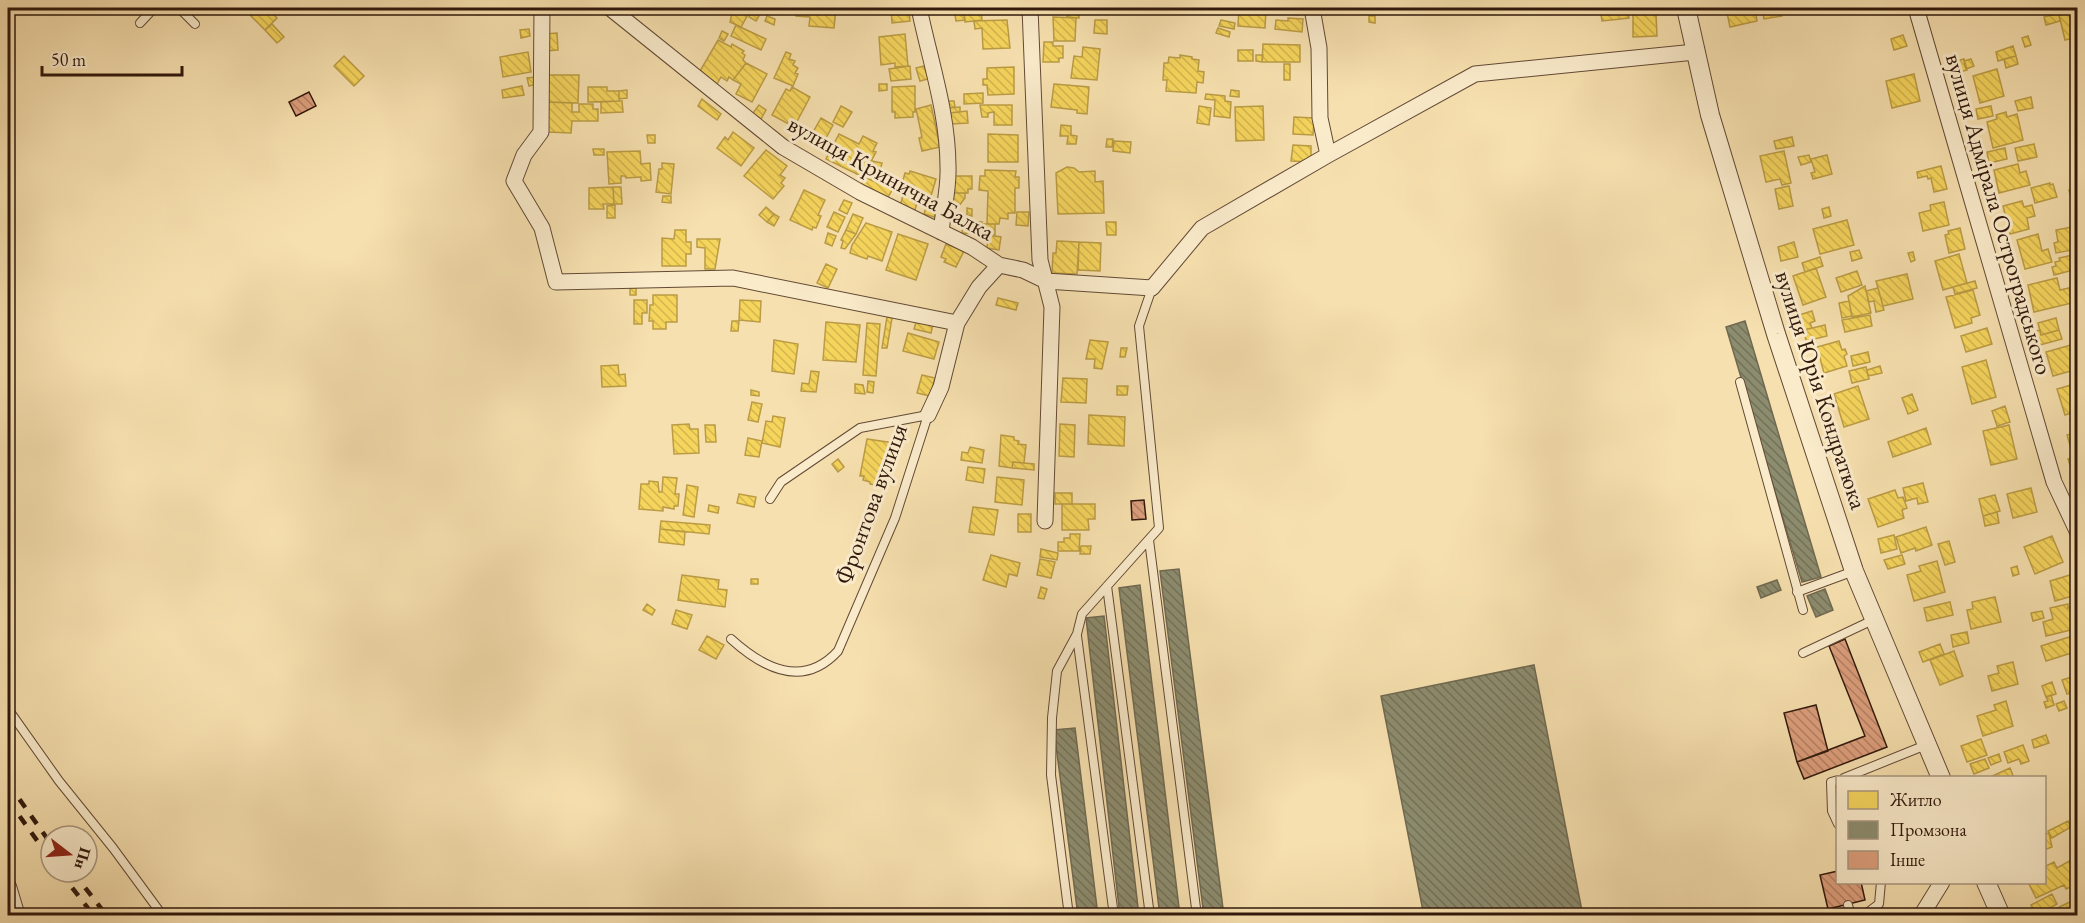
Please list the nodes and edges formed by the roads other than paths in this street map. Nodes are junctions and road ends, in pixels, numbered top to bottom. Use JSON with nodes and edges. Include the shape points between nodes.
{"nodes":[{"id":1,"x":154,"y":8,"type":"edge"},
{"id":2,"x":179,"y":8,"type":"edge"},
{"id":3,"x":542,"y":8,"type":"edge"},
{"id":4,"x":610,"y":8,"type":"edge"},
{"id":5,"x":919,"y":8,"type":"edge"},
{"id":6,"x":1030,"y":8,"type":"edge"},
{"id":7,"x":1312,"y":8,"type":"edge"},
{"id":8,"x":1686,"y":8,"type":"edge"},
{"id":9,"x":1916,"y":8,"type":"edge"},
{"id":10,"x":140,"y":23,"type":"dead end"},
{"id":11,"x":195,"y":24,"type":"dead end"},
{"id":12,"x":1695,"y":52,"type":"junction"},
{"id":13,"x":1328,"y":155,"type":"junction"},
{"id":14,"x":941,"y":232,"type":"junction"},
{"id":15,"x":999,"y":265,"type":"junction"},
{"id":16,"x":1046,"y":281,"type":"junction"},
{"id":17,"x":1152,"y":288,"type":"junction"},
{"id":18,"x":957,"y":323,"type":"junction"},
{"id":19,"x":1740,"y":382,"type":"dead end"},
{"id":20,"x":928,"y":415,"type":"junction"},
{"id":21,"x":770,"y":498,"type":"dead end"},
{"id":22,"x":1046,"y":521,"type":"dead end"},
{"id":23,"x":2077,"y":530,"type":"edge"},
{"id":24,"x":1149,"y":540,"type":"junction"},
{"id":25,"x":1854,"y":571,"type":"junction"},
{"id":26,"x":1107,"y":586,"type":"junction"},
{"id":27,"x":1797,"y":592,"type":"junction"},
{"id":28,"x":1803,"y":610,"type":"dead end"},
{"id":29,"x":1875,"y":619,"type":"junction"},
{"id":30,"x":1077,"y":634,"type":"junction"},
{"id":31,"x":731,"y":639,"type":"dead end"},
{"id":32,"x":1803,"y":653,"type":"dead end"},
{"id":33,"x":8,"y":710,"type":"edge"},
{"id":34,"x":1927,"y":744,"type":"junction"},
{"id":35,"x":1853,"y":776,"type":"edge"},
{"id":36,"x":1941,"y":776,"type":"edge"},
{"id":37,"x":1836,"y":781,"type":"edge"},
{"id":38,"x":1836,"y":820,"type":"edge"},
{"id":39,"x":8,"y":878,"type":"edge"},
{"id":40,"x":1881,"y":884,"type":"edge"},
{"id":41,"x":1941,"y":884,"type":"edge"},
{"id":42,"x":1987,"y":884,"type":"edge"},
{"id":43,"x":1848,"y":905,"type":"dead end"},
{"id":44,"x":21,"y":915,"type":"edge"},
{"id":45,"x":163,"y":915,"type":"edge"},
{"id":46,"x":1069,"y":915,"type":"edge"},
{"id":47,"x":1114,"y":915,"type":"edge"},
{"id":48,"x":1150,"y":915,"type":"edge"},
{"id":49,"x":1197,"y":915,"type":"edge"},
{"id":50,"x":1851,"y":915,"type":"edge"},
{"id":51,"x":1863,"y":915,"type":"edge"},
{"id":52,"x":1921,"y":915,"type":"edge"},
{"id":53,"x":2001,"y":915,"type":"edge"}],
"edges":[{"from":1,"to":10,"type":"lane"},
{"from":2,"to":11,"type":"lane"},
{"from":3,"to":18,"type":"street","via":[[541,132],[524,154],[514,181],[542,228],[556,282],[733,278]]},
{"from":4,"to":14,"type":"street","name":"вулиця Кринична Балка","via":[[783,147],[860,192]]},
{"from":5,"to":14,"type":"street","via":[[947,136],[949,170]]},
{"from":6,"to":16,"type":"street","via":[[1040,260]]},
{"from":7,"to":13,"type":"street","via":[[1319,48],[1320,118]]},
{"from":8,"to":12,"type":"street","name":"вулиця Юрія Кондратюка"},
{"from":9,"to":23,"type":"street","name":"вулиця Адмірала Остроградського","via":[[2054,482]]},
{"from":12,"to":13,"type":"street","via":[[1475,74]]},
{"from":12,"to":25,"type":"street","name":"вулиця Юрія Кондратюка","via":[[1776,334]]},
{"from":13,"to":17,"type":"street","via":[[1202,228]]},
{"from":14,"to":15,"type":"street","name":"вулиця Кринична Балка","via":[[972,246]]},
{"from":15,"to":16,"type":"street","name":"вулиця Кринична Балка","via":[[1023,270]]},
{"from":15,"to":18,"type":"street","name":"Фронтова вулиця"},
{"from":16,"to":17,"type":"street","name":"вулиця Кринична Балка"},
{"from":16,"to":22,"type":"street","via":[[1052,307]]},
{"from":17,"to":24,"type":"lane","via":[[1140,326],[1159,528]]},
{"from":18,"to":20,"type":"street","name":"Фронтова вулиця","via":[[941,387]]},
{"from":19,"to":27,"type":"lane"},
{"from":20,"to":21,"type":"lane","via":[[860,428],[781,482]]},
{"from":20,"to":31,"type":"lane","name":"Фронтова вулиця","via":[[895,518],[838,651],[809,671],[787,671],[749,655]]},
{"from":24,"to":26,"type":"lane"},
{"from":24,"to":49,"type":"lane"},
{"from":25,"to":27,"type":"lane"},
{"from":25,"to":29,"type":"street","name":"вулиця Юрія Кондратюка"},
{"from":26,"to":30,"type":"lane","via":[[1082,615]]},
{"from":26,"to":48,"type":"lane"},
{"from":27,"to":28,"type":"lane"},
{"from":29,"to":32,"type":"lane"},
{"from":29,"to":34,"type":"street","name":"вулиця Юрія Кондратюка"},
{"from":30,"to":46,"type":"lane","via":[[1057,671],[1052,718],[1051,775]]},
{"from":30,"to":47,"type":"lane"},
{"from":33,"to":45,"type":"lane"},
{"from":34,"to":35,"type":"lane"},
{"from":34,"to":36,"type":"street","name":"вулиця Юрія Кондратюка"},
{"from":37,"to":38,"type":"lane","via":[[1831,782]]},
{"from":39,"to":44,"type":"lane"},
{"from":40,"to":51,"type":"lane","via":[[1879,904]]},
{"from":41,"to":52,"type":"street"},
{"from":42,"to":53,"type":"street"},
{"from":43,"to":50,"type":"lane"}]}
